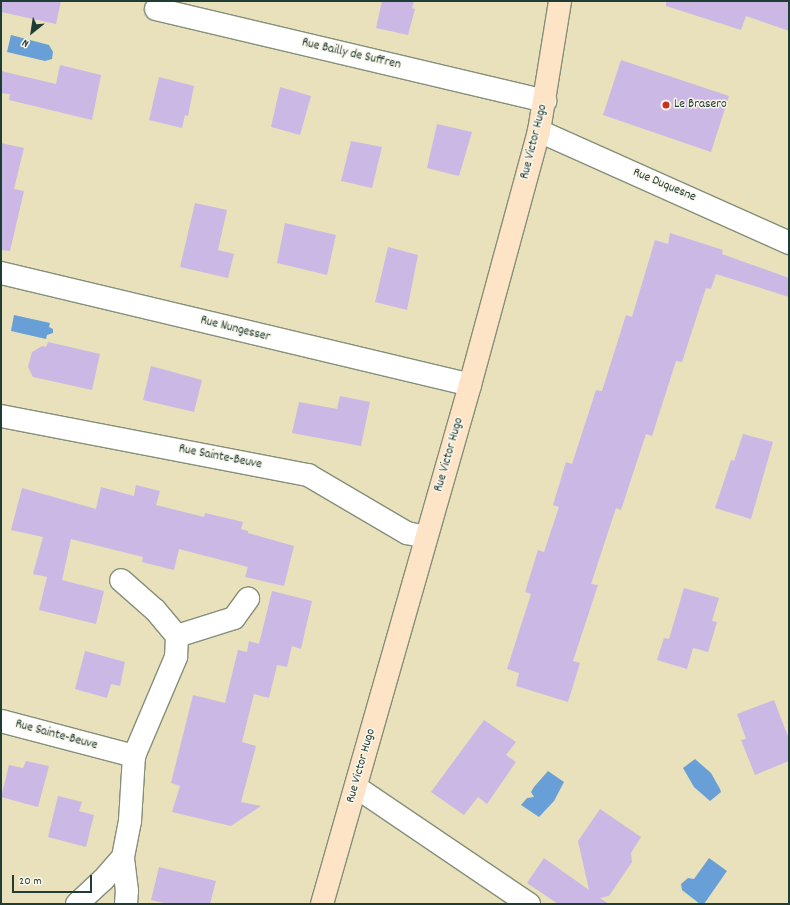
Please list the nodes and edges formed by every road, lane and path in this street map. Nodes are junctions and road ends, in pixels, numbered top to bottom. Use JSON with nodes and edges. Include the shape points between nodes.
{"nodes":[{"id":1,"x":560,"y":1,"type":"edge"},
{"id":2,"x":156,"y":9,"type":"dead end"},
{"id":3,"x":545,"y":101,"type":"junction"},
{"id":4,"x":538,"y":131,"type":"junction"},
{"id":5,"x":789,"y":243,"type":"edge"},
{"id":6,"x":1,"y":273,"type":"edge"},
{"id":7,"x":470,"y":385,"type":"junction"},
{"id":8,"x":1,"y":416,"type":"edge"},
{"id":9,"x":426,"y":537,"type":"junction"},
{"id":10,"x":121,"y":580,"type":"dead end"},
{"id":11,"x":248,"y":599,"type":"dead end"},
{"id":12,"x":177,"y":636,"type":"junction"},
{"id":13,"x":1,"y":721,"type":"edge"},
{"id":14,"x":134,"y":756,"type":"junction"},
{"id":15,"x":356,"y":787,"type":"junction"},
{"id":16,"x":123,"y":857,"type":"junction"},
{"id":17,"x":77,"y":904,"type":"edge"},
{"id":18,"x":126,"y":904,"type":"edge"},
{"id":19,"x":322,"y":904,"type":"edge"},
{"id":20,"x":529,"y":904,"type":"edge"}],
"edges":[{"from":1,"to":3,"type":"street","name":"Rue Victor Hugo"},
{"from":2,"to":3,"type":"street","name":"Rue Bailly de Suffren"},
{"from":3,"to":4,"type":"street","name":"Rue Victor Hugo"},
{"from":4,"to":5,"type":"street","name":"Rue Duquesne"},
{"from":4,"to":7,"type":"street","name":"Rue Victor Hugo"},
{"from":6,"to":7,"type":"street","name":"Rue Nungesser"},
{"from":7,"to":9,"type":"street","name":"Rue Victor Hugo"},
{"from":8,"to":9,"type":"street","name":"Rue Sainte-Beuve","via":[[308,475],[407,533]]},
{"from":9,"to":15,"type":"street","name":"Rue Victor Hugo"},
{"from":10,"to":12,"type":"street","via":[[155,610]]},
{"from":11,"to":12,"type":"street","via":[[234,618]]},
{"from":12,"to":14,"type":"street","via":[[176,657]]},
{"from":13,"to":14,"type":"street","name":"Rue Sainte-Beuve"},
{"from":14,"to":16,"type":"street","via":[[130,820]]},
{"from":15,"to":19,"type":"street","name":"Rue Victor Hugo"},
{"from":15,"to":20,"type":"street"},
{"from":16,"to":17,"type":"street"},
{"from":16,"to":18,"type":"street","via":[[128,891]]}]}
